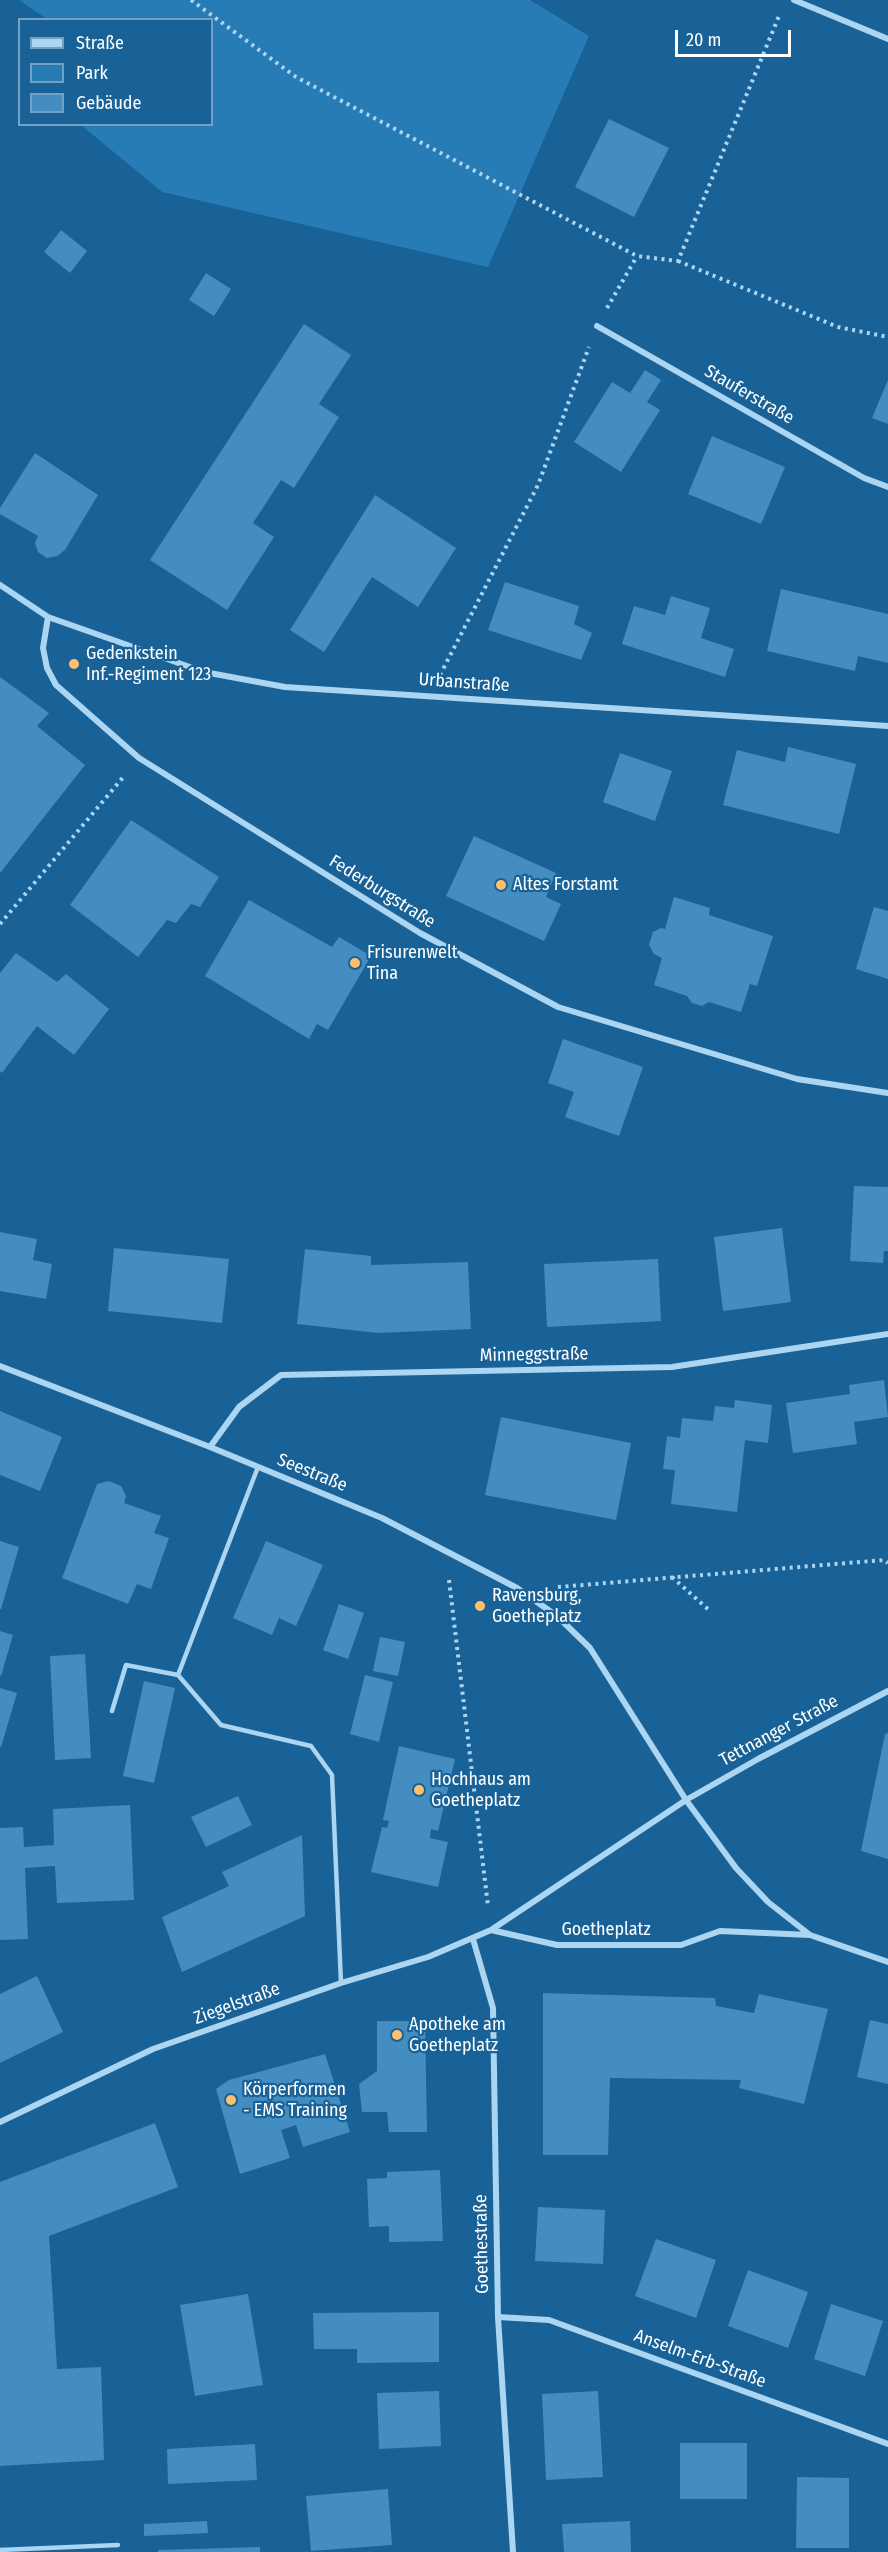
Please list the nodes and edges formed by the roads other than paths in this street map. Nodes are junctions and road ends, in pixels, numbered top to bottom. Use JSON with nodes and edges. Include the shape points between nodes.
{"nodes":[{"id":1,"x":794,"y":0,"type":"edge"},
{"id":2,"x":888,"y":39,"type":"edge"},
{"id":3,"x":597,"y":326,"type":"road end"},
{"id":4,"x":888,"y":487,"type":"edge"},
{"id":5,"x":0,"y":585,"type":"edge"},
{"id":6,"x":48,"y":617,"type":"junction"},
{"id":7,"x":888,"y":726,"type":"edge"},
{"id":8,"x":888,"y":1093,"type":"edge"},
{"id":9,"x":888,"y":1334,"type":"edge"},
{"id":10,"x":0,"y":1366,"type":"edge"},
{"id":11,"x":210,"y":1447,"type":"junction"},
{"id":12,"x":258,"y":1467,"type":"junction"},
{"id":13,"x":590,"y":1648,"type":"joint"},
{"id":14,"x":178,"y":1675,"type":"junction"},
{"id":15,"x":888,"y":1691,"type":"edge"},
{"id":16,"x":112,"y":1711,"type":"dead end"},
{"id":17,"x":686,"y":1800,"type":"junction"},
{"id":18,"x":491,"y":1930,"type":"junction"},
{"id":19,"x":810,"y":1935,"type":"junction"},
{"id":20,"x":473,"y":1939,"type":"junction"},
{"id":21,"x":888,"y":1962,"type":"edge"},
{"id":22,"x":341,"y":1983,"type":"junction"},
{"id":23,"x":0,"y":2122,"type":"edge"},
{"id":24,"x":498,"y":2317,"type":"junction"},
{"id":25,"x":888,"y":2444,"type":"edge"},
{"id":26,"x":118,"y":2545,"type":"dead end"},
{"id":27,"x":0,"y":2550,"type":"edge"},
{"id":28,"x":513,"y":2552,"type":"edge"}],
"edges":[{"from":1,"to":2,"type":"street"},
{"from":3,"to":4,"type":"street","name":"Stauferstraße","via":[[864,478]]},
{"from":5,"to":6,"type":"street"},
{"from":6,"to":7,"type":"street","name":"Urbanstraße","via":[[204,672],[285,687]]},
{"from":6,"to":8,"type":"street","name":"Federburgstraße","via":[[44,648],[47,668],[56,685],[140,758],[420,933],[558,1007],[797,1079]]},
{"from":9,"to":11,"type":"street","name":"Minneggstraße","via":[[672,1367],[281,1375],[239,1407]]},
{"from":10,"to":11,"type":"street","name":"Seestraße"},
{"from":11,"to":12,"type":"street","name":"Seestraße"},
{"from":12,"to":13,"type":"street","name":"Seestraße","via":[[382,1518],[517,1588],[556,1616]]},
{"from":12,"to":14,"type":"lane"},
{"from":13,"to":17,"type":"street","name":"Goetheplatz"},
{"from":14,"to":16,"type":"lane","via":[[126,1665]]},
{"from":14,"to":22,"type":"lane","via":[[221,1725],[311,1746],[332,1775]]},
{"from":15,"to":17,"type":"street","name":"Tettnanger Straße"},
{"from":17,"to":18,"type":"street"},
{"from":17,"to":19,"type":"street","name":"Goetheplatz","via":[[736,1868],[768,1902]]},
{"from":18,"to":19,"type":"street","name":"Goetheplatz","via":[[556,1946],[681,1946],[720,1931]]},
{"from":18,"to":20,"type":"street","name":"Ziegelstraße"},
{"from":19,"to":21,"type":"street","name":"Goetheplatz"},
{"from":20,"to":22,"type":"street","name":"Ziegelstraße"},
{"from":20,"to":24,"type":"street","name":"Goethestraße","via":[[492,2008]]},
{"from":22,"to":23,"type":"street","name":"Ziegelstraße","via":[[153,2049]]},
{"from":24,"to":25,"type":"street","name":"Anselm-Erb-Straße","via":[[549,2320]]},
{"from":24,"to":28,"type":"street","name":"Goethestraße"},
{"from":26,"to":27,"type":"lane"}]}
